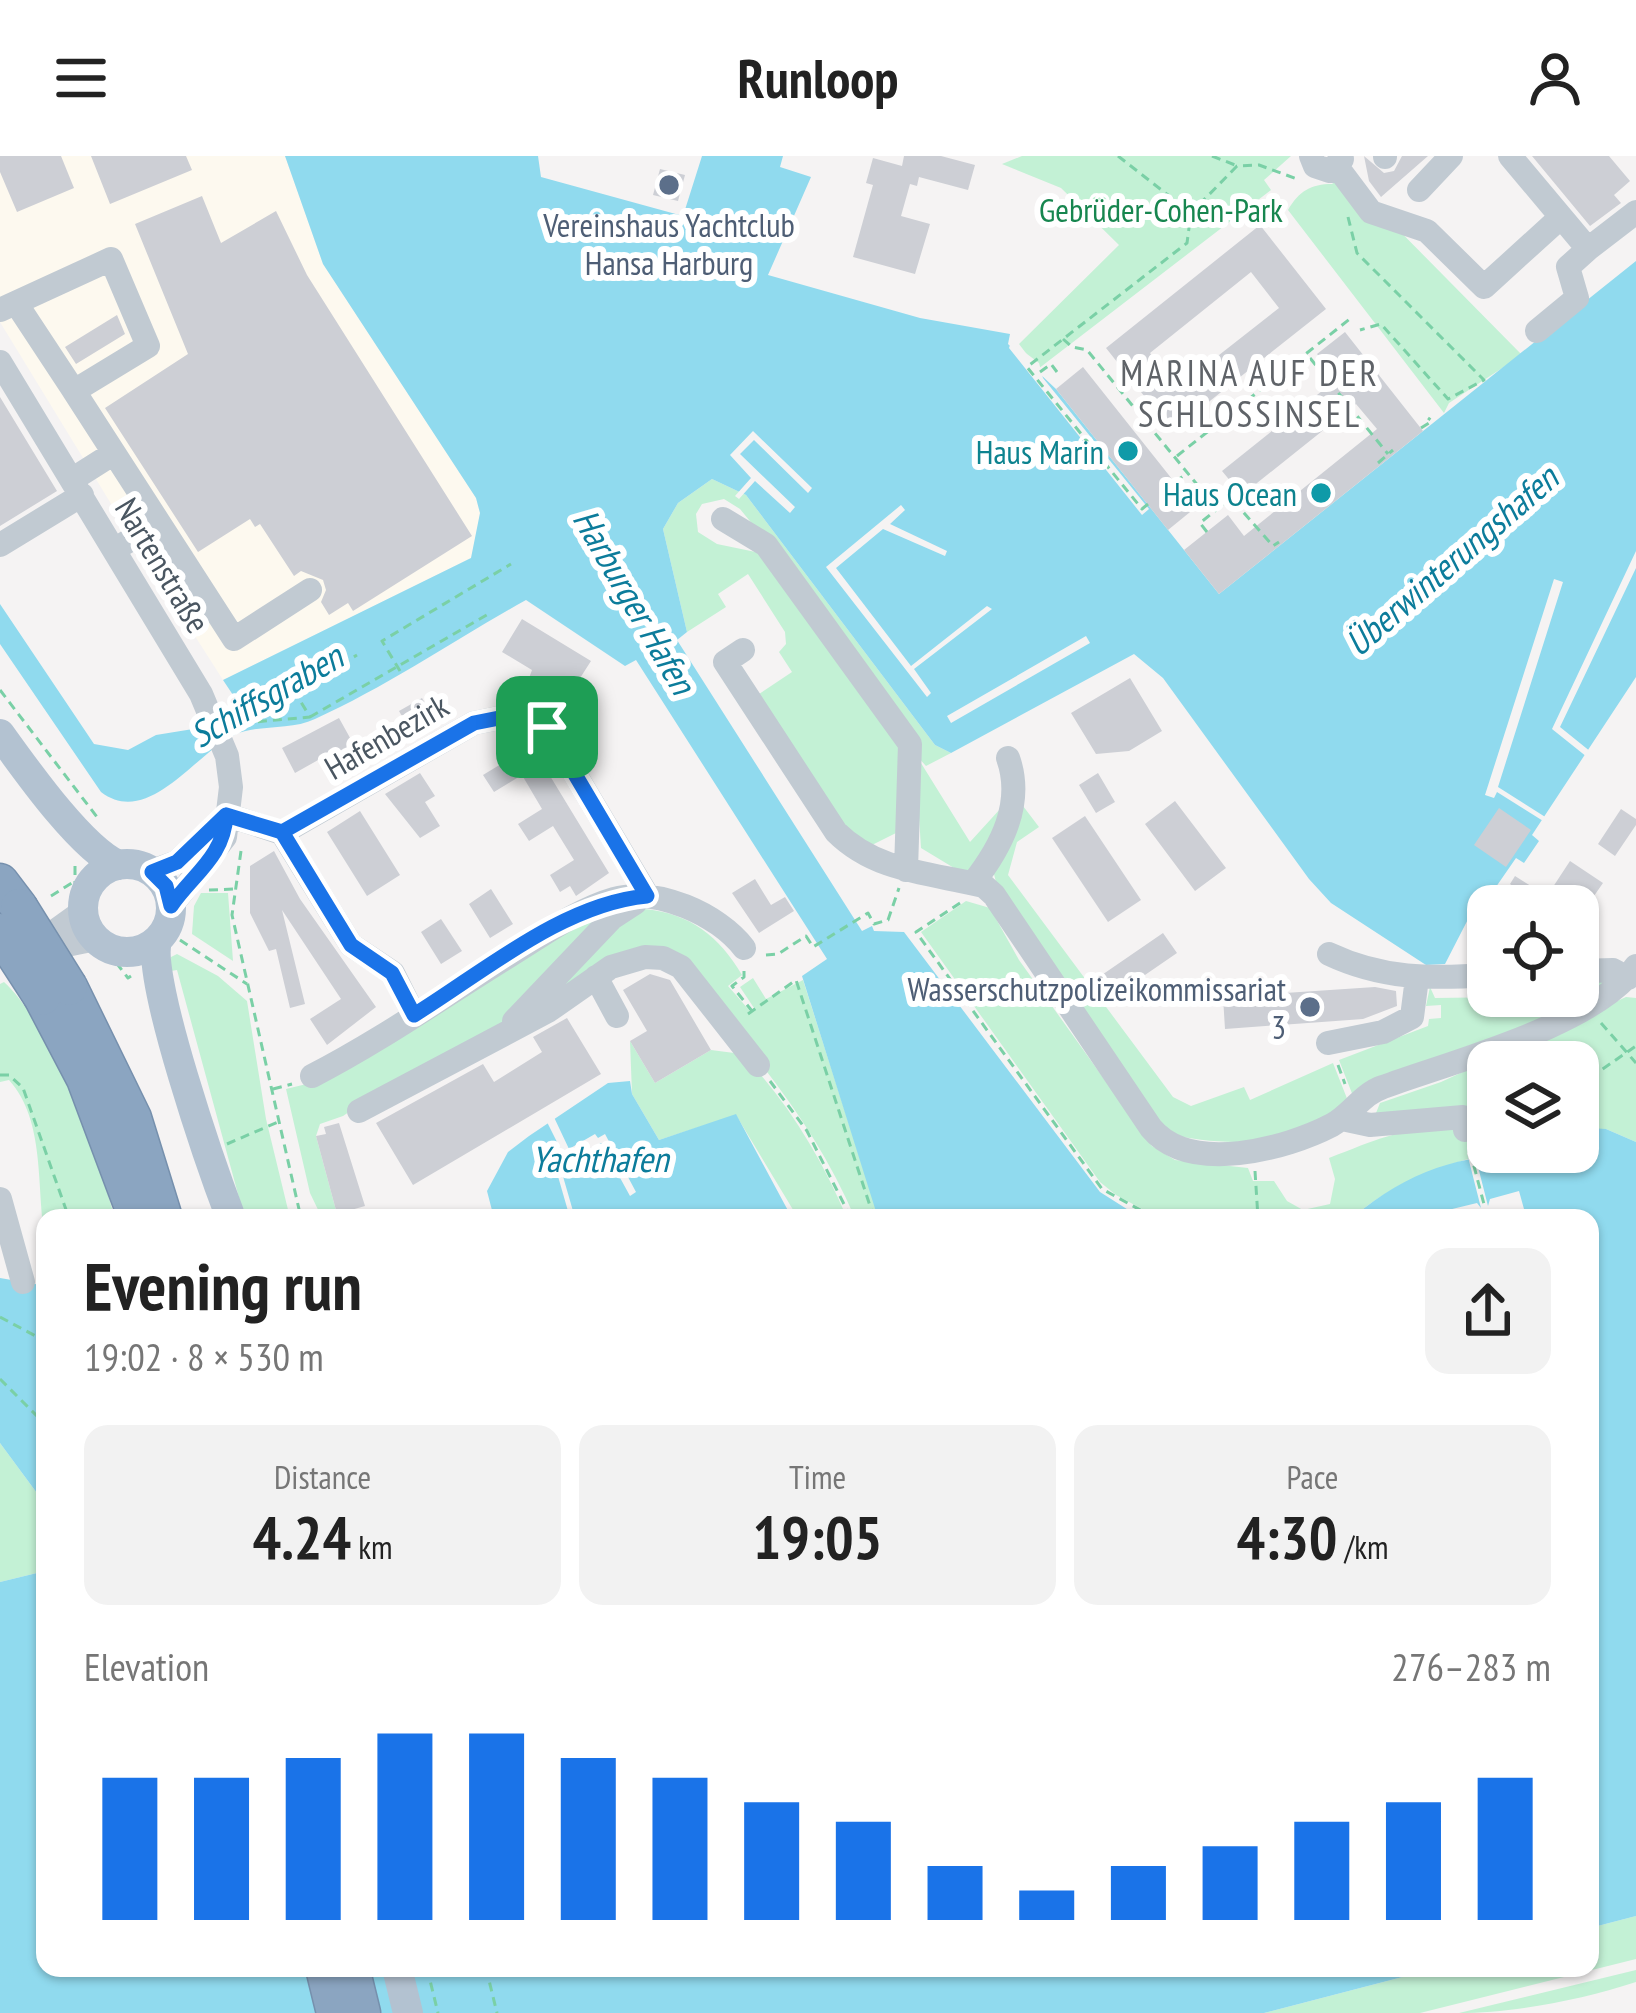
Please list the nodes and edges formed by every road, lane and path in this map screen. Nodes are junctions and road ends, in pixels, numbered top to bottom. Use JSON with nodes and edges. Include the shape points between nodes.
{"nodes":[{"id":1,"x":1118,"y":156,"type":"edge"},
{"id":2,"x":1212,"y":156,"type":"edge"},
{"id":3,"x":1311,"y":156,"type":"edge"},
{"id":4,"x":1451,"y":156,"type":"edge"},
{"id":5,"x":1510,"y":156,"type":"edge"},
{"id":6,"x":1340,"y":162,"type":"edge"},
{"id":7,"x":1237,"y":166,"type":"junction"},
{"id":8,"x":1299,"y":180,"type":"dead end"},
{"id":9,"x":1419,"y":190,"type":"dead end"},
{"id":10,"x":1636,"y":212,"type":"edge"},
{"id":11,"x":1191,"y":213,"type":"junction"},
{"id":12,"x":1348,"y":217,"type":"dead end"},
{"id":13,"x":1561,"y":217,"type":"junction"},
{"id":14,"x":1588,"y":250,"type":"junction"},
{"id":15,"x":8,"y":306,"type":"edge"},
{"id":16,"x":1351,"y":318,"type":"dead end"},
{"id":17,"x":1360,"y":330,"type":"dead end"},
{"id":18,"x":1537,"y":331,"type":"dead end"},
{"id":19,"x":1061,"y":337,"type":"junction"},
{"id":20,"x":1307,"y":355,"type":"junction"},
{"id":21,"x":0,"y":362,"type":"edge"},
{"id":22,"x":1040,"y":372,"type":"dead end"},
{"id":23,"x":1058,"y":372,"type":"dead end"},
{"id":24,"x":74,"y":391,"type":"junction"},
{"id":25,"x":1428,"y":418,"type":"dead end"},
{"id":26,"x":1421,"y":428,"type":"dead end"},
{"id":27,"x":114,"y":453,"type":"junction"},
{"id":28,"x":1175,"y":458,"type":"junction"},
{"id":29,"x":1378,"y":463,"type":"dead end"},
{"id":30,"x":1187,"y":473,"type":"junction"},
{"id":31,"x":1175,"y":482,"type":"dead end"},
{"id":32,"x":78,"y":487,"type":"junction"},
{"id":33,"x":1147,"y":505,"type":"dead end"},
{"id":34,"x":1217,"y":509,"type":"junction"},
{"id":35,"x":723,"y":519,"type":"dead end"},
{"id":36,"x":159,"y":523,"type":"junction"},
{"id":37,"x":1207,"y":532,"type":"dead end"},
{"id":38,"x":1279,"y":542,"type":"dead end"},
{"id":39,"x":0,"y":545,"type":"edge"},
{"id":40,"x":115,"y":549,"type":"junction"},
{"id":41,"x":511,"y":564,"type":"dead end"},
{"id":42,"x":310,"y":590,"type":"dead end"},
{"id":43,"x":490,"y":613,"type":"dead end"},
{"id":44,"x":742,"y":650,"type":"dead end"},
{"id":45,"x":357,"y":655,"type":"dead end"},
{"id":46,"x":398,"y":668,"type":"junction"},
{"id":47,"x":0,"y":690,"type":"edge"},
{"id":48,"x":310,"y":717,"type":"junction"},
{"id":49,"x":242,"y":723,"type":"dead end"},
{"id":50,"x":0,"y":734,"type":"edge"},
{"id":51,"x":1008,"y":758,"type":"dead end"},
{"id":52,"x":49,"y":801,"type":"junction"},
{"id":53,"x":226,"y":815,"type":"junction"},
{"id":54,"x":97,"y":816,"type":"dead end"},
{"id":55,"x":282,"y":832,"type":"junction"},
{"id":56,"x":239,"y":859,"type":"dead end"},
{"id":57,"x":118,"y":865,"type":"junction"},
{"id":58,"x":906,"y":870,"type":"junction"},
{"id":59,"x":152,"y":872,"type":"junction"},
{"id":60,"x":233,"y":889,"type":"junction"},
{"id":61,"x":969,"y":891,"type":"junction"},
{"id":62,"x":647,"y":896,"type":"junction"},
{"id":63,"x":183,"y":898,"type":"junction"},
{"id":64,"x":19,"y":914,"type":"edge"},
{"id":65,"x":98,"y":928,"type":"junction"},
{"id":66,"x":168,"y":941,"type":"junction"},
{"id":67,"x":744,"y":948,"type":"dead end"},
{"id":68,"x":778,"y":954,"type":"dead end"},
{"id":69,"x":1329,"y":954,"type":"dead end"},
{"id":70,"x":0,"y":961,"type":"edge"},
{"id":71,"x":1599,"y":970,"type":"edge"},
{"id":72,"x":1632,"y":972,"type":"edge"},
{"id":73,"x":596,"y":977,"type":"junction"},
{"id":74,"x":744,"y":977,"type":"dead end"},
{"id":75,"x":1467,"y":977,"type":"edge"},
{"id":76,"x":1418,"y":978,"type":"junction"},
{"id":77,"x":248,"y":985,"type":"junction"},
{"id":78,"x":56,"y":992,"type":"junction"},
{"id":79,"x":752,"y":1011,"type":"junction"},
{"id":80,"x":414,"y":1015,"type":"junction"},
{"id":81,"x":617,"y":1016,"type":"dead end"},
{"id":82,"x":1597,"y":1017,"type":"edge"},
{"id":83,"x":167,"y":1019,"type":"junction"},
{"id":84,"x":722,"y":1019,"type":"junction"},
{"id":85,"x":492,"y":1040,"type":"junction"},
{"id":86,"x":1636,"y":1046,"type":"edge"},
{"id":87,"x":1332,"y":1052,"type":"joint"},
{"id":88,"x":1626,"y":1054,"type":"junction"},
{"id":89,"x":1636,"y":1063,"type":"edge"},
{"id":90,"x":758,"y":1065,"type":"joint"},
{"id":91,"x":1599,"y":1071,"type":"edge"},
{"id":92,"x":0,"y":1075,"type":"edge"},
{"id":93,"x":305,"y":1079,"type":"joint"},
{"id":94,"x":271,"y":1089,"type":"junction"},
{"id":95,"x":1346,"y":1108,"type":"junction"},
{"id":96,"x":359,"y":1111,"type":"dead end"},
{"id":97,"x":278,"y":1122,"type":"junction"},
{"id":98,"x":1465,"y":1130,"type":"joint"},
{"id":99,"x":214,"y":1151,"type":"junction"},
{"id":100,"x":1256,"y":1172,"type":"dead end"},
{"id":101,"x":0,"y":1199,"type":"edge"},
{"id":102,"x":1485,"y":1208,"type":"dead end"},
{"id":103,"x":66,"y":1209,"type":"edge"},
{"id":104,"x":134,"y":1209,"type":"edge"},
{"id":105,"x":161,"y":1209,"type":"edge"},
{"id":106,"x":212,"y":1209,"type":"edge"},
{"id":107,"x":229,"y":1209,"type":"edge"},
{"id":108,"x":300,"y":1209,"type":"edge"},
{"id":109,"x":847,"y":1209,"type":"edge"},
{"id":110,"x":871,"y":1209,"type":"edge"},
{"id":111,"x":1139,"y":1209,"type":"edge"},
{"id":112,"x":1258,"y":1209,"type":"edge"},
{"id":113,"x":23,"y":1282,"type":"dead end"},
{"id":114,"x":0,"y":1317,"type":"edge"},
{"id":115,"x":35,"y":1334,"type":"edge"},
{"id":116,"x":0,"y":1378,"type":"edge"},
{"id":117,"x":36,"y":1415,"type":"edge"},
{"id":118,"x":326,"y":1977,"type":"edge"},
{"id":119,"x":353,"y":1977,"type":"edge"},
{"id":120,"x":399,"y":1977,"type":"edge"},
{"id":121,"x":416,"y":1977,"type":"edge"},
{"id":122,"x":429,"y":1977,"type":"edge"},
{"id":123,"x":488,"y":1977,"type":"edge"},
{"id":124,"x":335,"y":2013,"type":"edge"},
{"id":125,"x":362,"y":2013,"type":"edge"},
{"id":126,"x":408,"y":2013,"type":"edge"},
{"id":127,"x":425,"y":2013,"type":"edge"},
{"id":128,"x":438,"y":2013,"type":"edge"},
{"id":129,"x":497,"y":2013,"type":"edge"}],
"edges":[{"from":1,"to":11,"type":"path"},
{"from":2,"to":7,"type":"path"},
{"from":3,"to":6,"type":"street","via":[[1322,170]]},
{"from":4,"to":9,"type":"street"},
{"from":5,"to":13,"type":"street"},
{"from":6,"to":13,"type":"street","via":[[1371,212],[1427,231],[1484,287]]},
{"from":7,"to":8,"type":"path"},
{"from":7,"to":11,"type":"path"},
{"from":10,"to":14,"type":"street"},
{"from":11,"to":19,"type":"path","via":[[1186,243]]},
{"from":12,"to":17,"type":"path","via":[[1357,253],[1484,380],[1448,400],[1381,324]]},
{"from":13,"to":14,"type":"street"},
{"from":14,"to":18,"type":"street","via":[[1568,267],[1577,298]]},
{"from":15,"to":24,"type":"street"},
{"from":15,"to":24,"type":"street","via":[[111,259],[148,346]]},
{"from":16,"to":20,"type":"path"},
{"from":19,"to":28,"type":"path","via":[[1087,350]]},
{"from":19,"to":33,"type":"path","via":[[1028,367],[1142,509]]},
{"from":20,"to":28,"type":"path"},
{"from":20,"to":29,"type":"path","via":[[1391,452]]},
{"from":21,"to":32,"type":"street","name":"Nartenstraße"},
{"from":22,"to":23,"type":"path","via":[[1051,364]]},
{"from":24,"to":27,"type":"street"},
{"from":25,"to":26,"type":"path"},
{"from":27,"to":32,"type":"street"},
{"from":27,"to":36,"type":"street"},
{"from":28,"to":30,"type":"path"},
{"from":30,"to":31,"type":"path"},
{"from":30,"to":34,"type":"path"},
{"from":32,"to":39,"type":"street"},
{"from":32,"to":40,"type":"street","name":"Nartenstraße"},
{"from":34,"to":37,"type":"path","via":[[1200,523]]},
{"from":34,"to":38,"type":"path","via":[[1231,498],[1273,546]]},
{"from":35,"to":58,"type":"street","via":[[766,545],[910,744]]},
{"from":36,"to":40,"type":"street"},
{"from":36,"to":42,"type":"street","via":[[234,639]]},
{"from":40,"to":53,"type":"street","name":"Nartenstraße","via":[[218,729],[231,787]]},
{"from":41,"to":46,"type":"path","via":[[382,641]]},
{"from":43,"to":46,"type":"path"},
{"from":44,"to":58,"type":"street","via":[[725,662],[836,832],[854,850]]},
{"from":45,"to":48,"type":"path","via":[[295,692]]},
{"from":46,"to":48,"type":"path"},
{"from":47,"to":54,"type":"path"},
{"from":48,"to":49,"type":"path"},
{"from":50,"to":52,"type":"main road"},
{"from":51,"to":61,"type":"street","via":[[1016,800]]},
{"from":52,"to":57,"type":"main road"},
{"from":52,"to":65,"type":"main road","via":[[85,872]]},
{"from":53,"to":55,"type":"street"},
{"from":53,"to":59,"type":"street","via":[[177,862]]},
{"from":53,"to":63,"type":"street","name":"Nartenstraße","via":[[225,837]]},
{"from":55,"to":62,"type":"street","name":"Hafenbezirk","via":[[474,723],[514,715],[547,727]]},
{"from":55,"to":80,"type":"street","via":[[351,945],[392,973]]},
{"from":56,"to":60,"type":"path"},
{"from":57,"to":59,"type":"main road"},
{"from":57,"to":65,"type":"main road","via":[[101,872]]},
{"from":58,"to":61,"type":"street"},
{"from":58,"to":68,"type":"path","via":[[888,920],[874,924],[870,916],[813,947],[806,936]]},
{"from":59,"to":63,"type":"main road"},
{"from":60,"to":63,"type":"path"},
{"from":60,"to":77,"type":"path"},
{"from":61,"to":95,"type":"street","via":[[983,886],[1003,905],[1168,1144],[1254,1151]]},
{"from":61,"to":111,"type":"path","via":[[916,932],[1102,1189]]},
{"from":62,"to":67,"type":"street","via":[[729,928]]},
{"from":62,"to":80,"type":"street","via":[[615,899],[566,920]]},
{"from":62,"to":85,"type":"street","via":[[611,919]]},
{"from":63,"to":66,"type":"main road"},
{"from":64,"to":65,"type":"street"},
{"from":64,"to":65,"type":"path"},
{"from":64,"to":70,"type":"street"},
{"from":64,"to":78,"type":"highway","bridge":true},
{"from":65,"to":66,"type":"main road","via":[[137,950]]},
{"from":65,"to":83,"type":"main road"},
{"from":66,"to":77,"type":"path"},
{"from":66,"to":83,"type":"main road","via":[[154,959]]},
{"from":69,"to":76,"type":"street","via":[[1366,971]]},
{"from":71,"to":72,"type":"street"},
{"from":72,"to":95,"type":"street","via":[[1551,1025],[1376,1088]]},
{"from":73,"to":81,"type":"street"},
{"from":73,"to":84,"type":"street","via":[[628,960],[664,958],[694,980]]},
{"from":73,"to":85,"type":"street"},
{"from":74,"to":79,"type":"path","via":[[731,986]]},
{"from":75,"to":76,"type":"street"},
{"from":76,"to":87,"type":"street","via":[[1412,1016]]},
{"from":77,"to":94,"type":"path"},
{"from":78,"to":104,"type":"highway"},
{"from":78,"to":105,"type":"highway","via":[[133,1118]]},
{"from":79,"to":84,"type":"path"},
{"from":79,"to":110,"type":"path","via":[[796,980]]},
{"from":80,"to":93,"type":"street"},
{"from":82,"to":88,"type":"path"},
{"from":83,"to":99,"type":"main road"},
{"from":84,"to":90,"type":"street"},
{"from":85,"to":96,"type":"street"},
{"from":86,"to":88,"type":"path"},
{"from":87,"to":95,"type":"path"},
{"from":88,"to":89,"type":"path"},
{"from":88,"to":91,"type":"path"},
{"from":90,"to":109,"type":"path","via":[[808,1131]]},
{"from":92,"to":103,"type":"path","via":[[23,1088]]},
{"from":93,"to":94,"type":"path"},
{"from":94,"to":97,"type":"path"},
{"from":95,"to":98,"type":"street","via":[[1370,1125],[1462,1118]]},
{"from":97,"to":99,"type":"path"},
{"from":97,"to":108,"type":"path"},
{"from":98,"to":102,"type":"path"},
{"from":99,"to":106,"type":"main road"},
{"from":99,"to":107,"type":"main road"},
{"from":100,"to":112,"type":"path"},
{"from":101,"to":113,"type":"street"},
{"from":114,"to":115,"type":"path"},
{"from":116,"to":117,"type":"path"},
{"from":118,"to":124,"type":"highway"},
{"from":119,"to":125,"type":"highway"},
{"from":120,"to":126,"type":"main road"},
{"from":121,"to":127,"type":"main road"},
{"from":122,"to":128,"type":"path"},
{"from":123,"to":129,"type":"path"}]}
